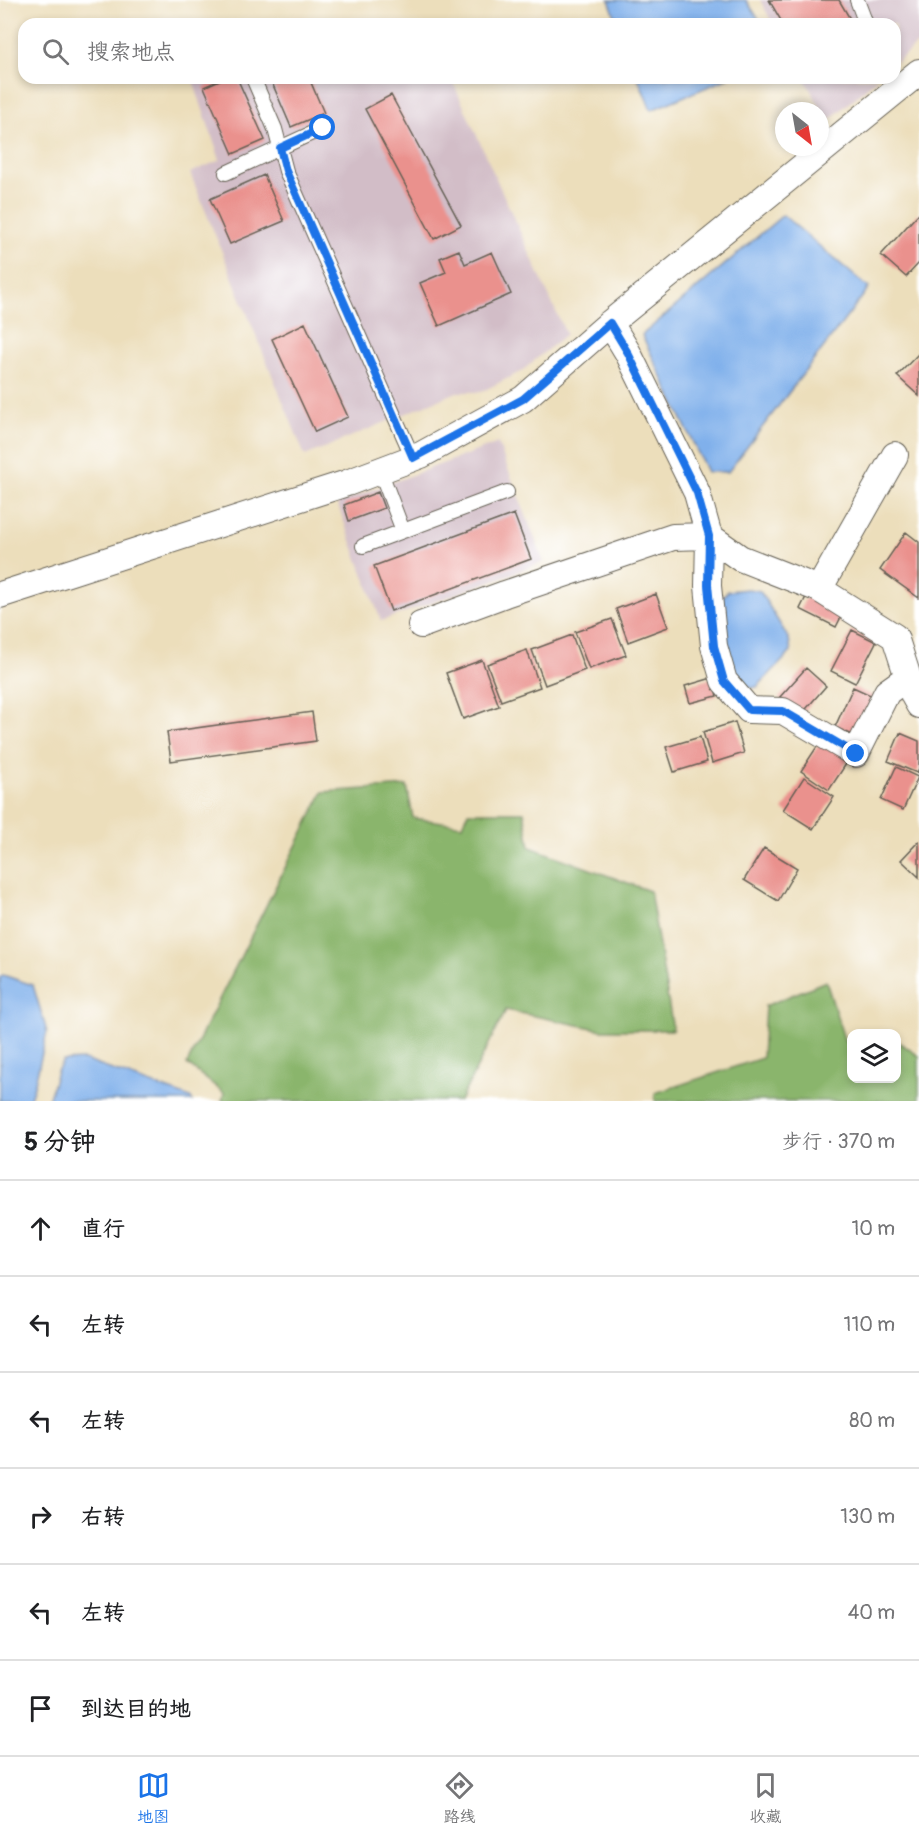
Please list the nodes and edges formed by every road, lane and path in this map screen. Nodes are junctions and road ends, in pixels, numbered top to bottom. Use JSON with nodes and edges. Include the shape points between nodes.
{"nodes":[{"id":1,"x":857,"y":0,"type":"edge"},
{"id":2,"x":864,"y":18,"type":"edge"},
{"id":3,"x":919,"y":72,"type":"edge"},
{"id":4,"x":256,"y":84,"type":"edge"},
{"id":5,"x":323,"y":128,"type":"dead end"},
{"id":6,"x":280,"y":148,"type":"junction"},
{"id":7,"x":226,"y":172,"type":"dead end"},
{"id":8,"x":610,"y":323,"type":"junction"},
{"id":9,"x":896,"y":455,"type":"dead end"},
{"id":10,"x":413,"y":458,"type":"junction"},
{"id":11,"x":380,"y":470,"type":"junction"},
{"id":12,"x":507,"y":492,"type":"dead end"},
{"id":13,"x":403,"y":531,"type":"junction"},
{"id":14,"x":709,"y":536,"type":"junction"},
{"id":15,"x":363,"y":546,"type":"dead end"},
{"id":16,"x":819,"y":589,"type":"junction"},
{"id":17,"x":0,"y":595,"type":"edge"},
{"id":18,"x":421,"y":625,"type":"dead end"},
{"id":19,"x":908,"y":677,"type":"junction"},
{"id":20,"x":919,"y":705,"type":"edge"}],
"edges":[{"from":1,"to":2,"type":"lane"},
{"from":3,"to":8,"type":"street"},
{"from":4,"to":6,"type":"lane"},
{"from":5,"to":6,"type":"lane"},
{"from":6,"to":7,"type":"lane"},
{"from":6,"to":10,"type":"lane","via":[[286,171]]},
{"from":8,"to":10,"type":"street","via":[[523,399]]},
{"from":8,"to":14,"type":"street","via":[[697,493]]},
{"from":9,"to":16,"type":"street"},
{"from":10,"to":11,"type":"street"},
{"from":11,"to":13,"type":"lane"},
{"from":11,"to":17,"type":"street"},
{"from":12,"to":13,"type":"lane"},
{"from":13,"to":15,"type":"lane"},
{"from":14,"to":16,"type":"street","via":[[740,558]]},
{"from":14,"to":18,"type":"street","via":[[673,537]]},
{"from":14,"to":19,"type":"street","via":[[708,585],[714,646],[724,681],[749,710],[783,711],[856,754],[886,692]]},
{"from":16,"to":19,"type":"street","via":[[895,637]]},
{"from":19,"to":20,"type":"street"}]}
